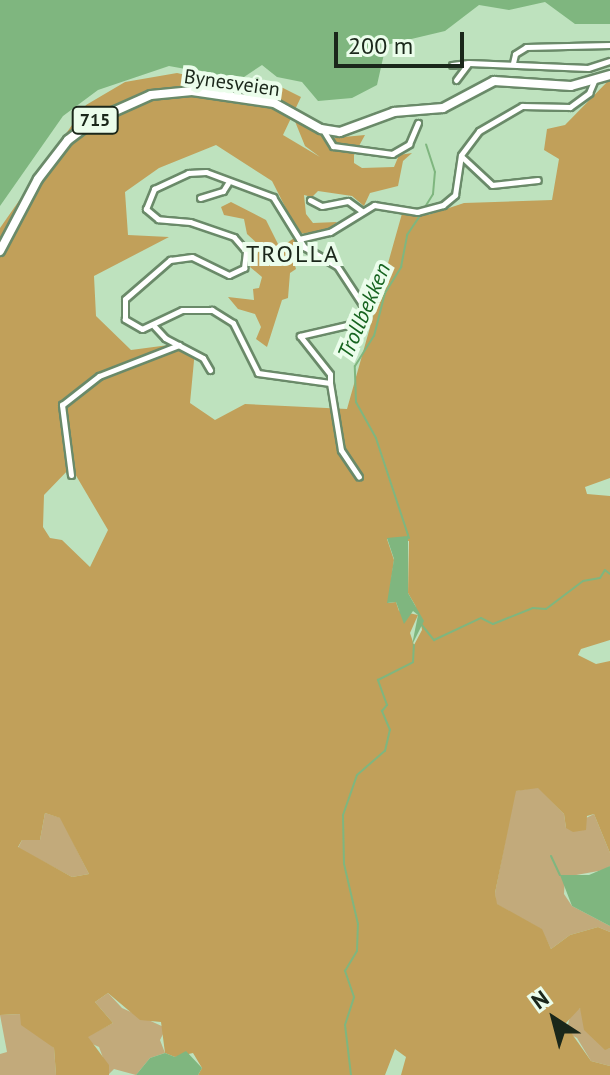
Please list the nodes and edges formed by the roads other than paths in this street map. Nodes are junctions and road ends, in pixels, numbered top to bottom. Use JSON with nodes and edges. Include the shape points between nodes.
{"nodes":[{"id":1,"x":610,"y":45,"type":"edge"},
{"id":2,"x":610,"y":61,"type":"edge"},
{"id":3,"x":469,"y":63,"type":"junction"},
{"id":4,"x":513,"y":63,"type":"junction"},
{"id":5,"x":452,"y":65,"type":"dead end"},
{"id":6,"x":610,"y":75,"type":"edge"},
{"id":7,"x":456,"y":80,"type":"dead end"},
{"id":8,"x":594,"y":81,"type":"junction"},
{"id":9,"x":418,"y":123,"type":"dead end"},
{"id":10,"x":323,"y":130,"type":"junction"},
{"id":11,"x":461,"y":155,"type":"junction"},
{"id":12,"x":538,"y":180,"type":"dead end"},
{"id":13,"x":228,"y":183,"type":"junction"},
{"id":14,"x":200,"y":198,"type":"dead end"},
{"id":15,"x":310,"y":200,"type":"dead end"},
{"id":16,"x":362,"y":211,"type":"junction"},
{"id":17,"x":299,"y":239,"type":"junction"},
{"id":18,"x":0,"y":251,"type":"edge"},
{"id":19,"x":154,"y":326,"type":"junction"},
{"id":20,"x":179,"y":345,"type":"junction"},
{"id":21,"x":210,"y":370,"type":"dead end"},
{"id":22,"x":330,"y":383,"type":"junction"},
{"id":23,"x":71,"y":475,"type":"dead end"},
{"id":24,"x":359,"y":477,"type":"dead end"}],
"edges":[{"from":1,"to":4,"type":"street","via":[[526,47],[515,54]]},
{"from":2,"to":4,"type":"street","via":[[588,68]]},
{"from":3,"to":4,"type":"street"},
{"from":3,"to":5,"type":"street"},
{"from":3,"to":7,"type":"street"},
{"from":6,"to":8,"type":"main road"},
{"from":8,"to":10,"type":"main road","via":[[571,86],[494,81],[443,108],[394,112],[350,131]]},
{"from":8,"to":11,"type":"street","via":[[589,93],[570,107],[529,105],[505,113],[471,138]]},
{"from":9,"to":10,"type":"street","via":[[409,144],[392,154],[333,146]]},
{"from":10,"to":18,"type":"main road","name":"Bynesveien","number":"715","via":[[274,103],[185,91],[142,99],[89,123],[60,148]]},
{"from":11,"to":12,"type":"street","via":[[489,184]]},
{"from":11,"to":16,"type":"street","via":[[455,195],[430,210],[417,212],[386,203]]},
{"from":13,"to":14,"type":"street","via":[[223,191]]},
{"from":13,"to":17,"type":"street","via":[[268,193]]},
{"from":13,"to":19,"type":"street","via":[[194,171],[147,197],[146,209],[154,218],[227,234],[240,242],[246,255],[244,268],[233,274],[189,257],[161,266],[128,296],[122,310],[132,327]]},
{"from":15,"to":16,"type":"street","via":[[322,206],[348,201]]},
{"from":16,"to":17,"type":"street","via":[[330,232]]},
{"from":17,"to":22,"type":"street","via":[[306,249],[337,266],[365,312],[360,322],[301,334],[301,342],[330,374]]},
{"from":19,"to":20,"type":"street"},
{"from":19,"to":22,"type":"street","via":[[190,308],[220,312],[236,328],[254,370]]},
{"from":20,"to":21,"type":"street","via":[[203,358]]},
{"from":20,"to":23,"type":"street","via":[[99,376],[62,405]]},
{"from":22,"to":24,"type":"street","via":[[341,450]]}]}
